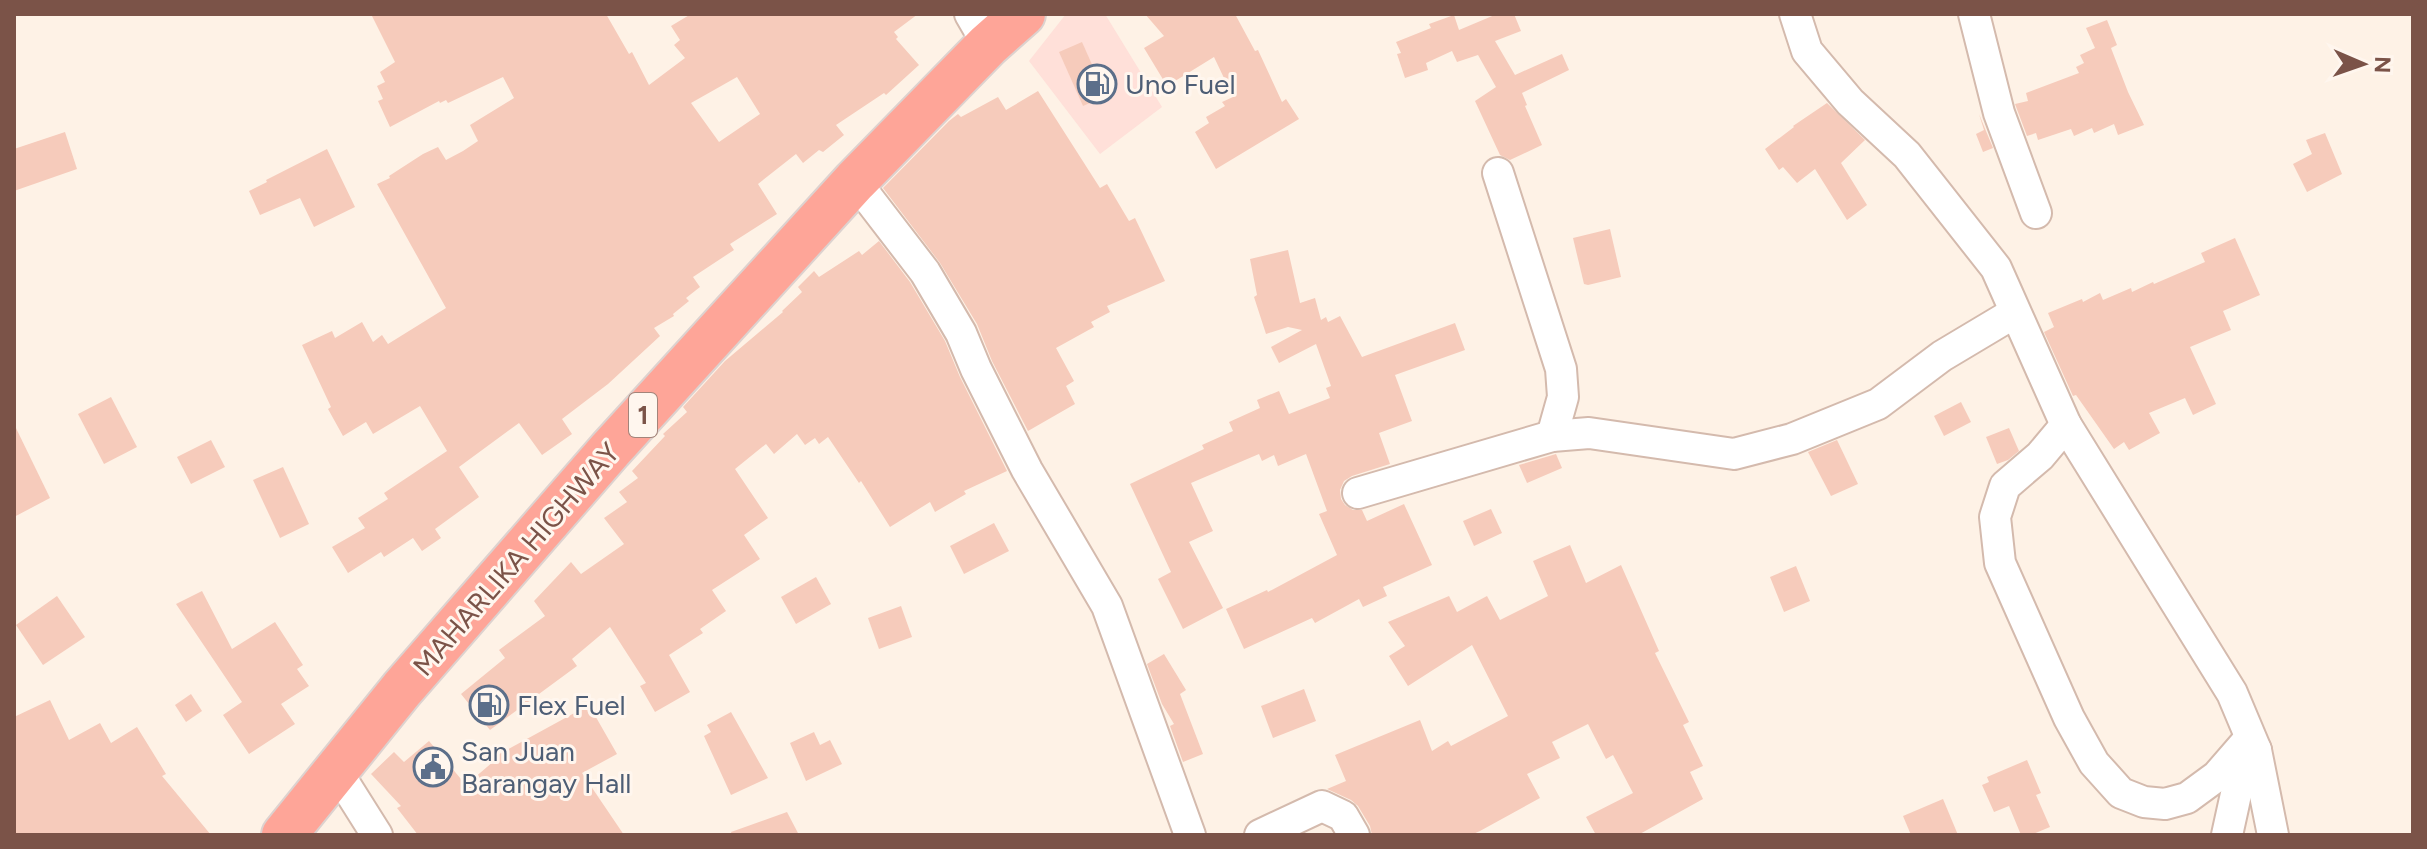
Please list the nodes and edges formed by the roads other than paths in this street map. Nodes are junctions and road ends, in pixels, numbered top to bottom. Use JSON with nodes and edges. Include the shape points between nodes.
{"nodes":[{"id":1,"x":1023,"y":14,"type":"edge"},
{"id":2,"x":1795,"y":14,"type":"edge"},
{"id":3,"x":1974,"y":14,"type":"edge"},
{"id":4,"x":979,"y":30,"type":"edge"},
{"id":5,"x":1498,"y":173,"type":"dead end"},
{"id":6,"x":855,"y":181,"type":"junction"},
{"id":7,"x":2036,"y":213,"type":"dead end"},
{"id":8,"x":2014,"y":313,"type":"junction"},
{"id":9,"x":2066,"y":425,"type":"junction"},
{"id":10,"x":1552,"y":436,"type":"junction"},
{"id":11,"x":1358,"y":493,"type":"dead end"},
{"id":12,"x":2253,"y":744,"type":"junction"},
{"id":13,"x":336,"y":770,"type":"junction"},
{"id":14,"x":284,"y":835,"type":"edge"},
{"id":15,"x":377,"y":835,"type":"edge"},
{"id":16,"x":1190,"y":835,"type":"edge"},
{"id":17,"x":1260,"y":835,"type":"edge"},
{"id":18,"x":1354,"y":835,"type":"edge"},
{"id":19,"x":2227,"y":835,"type":"edge"},
{"id":20,"x":2273,"y":835,"type":"edge"}],
"edges":[{"from":1,"to":4,"type":"highway","name":"MAHARLIKA HIGHWAY","number":"1"},
{"from":2,"to":8,"type":"street","via":[[1807,51],[1850,102],[1907,155],[1996,268]]},
{"from":3,"to":7,"type":"street","via":[[1999,113]]},
{"from":4,"to":6,"type":"highway","name":"MAHARLIKA HIGHWAY","number":"1"},
{"from":5,"to":10,"type":"street","via":[[1561,369],[1563,397]]},
{"from":6,"to":13,"type":"highway","name":"MAHARLIKA HIGHWAY","number":"1","via":[[600,462]]},
{"from":6,"to":16,"type":"street","via":[[932,284],[1027,470],[1107,606]]},
{"from":8,"to":9,"type":"street"},
{"from":8,"to":10,"type":"street","via":[[1942,356],[1878,404],[1763,447],[1734,454],[1589,433]]},
{"from":9,"to":12,"type":"street","via":[[2232,693]]},
{"from":9,"to":12,"type":"street","via":[[2005,486],[1995,517],[2000,563],[2094,763],[2121,793],[2165,804],[2187,798]]},
{"from":10,"to":11,"type":"street"},
{"from":12,"to":19,"type":"street"},
{"from":12,"to":20,"type":"street"},
{"from":13,"to":14,"type":"highway","name":"MAHARLIKA HIGHWAY","number":"1"},
{"from":13,"to":15,"type":"street"},
{"from":17,"to":18,"type":"street","via":[[1322,806],[1343,816]]}]}
